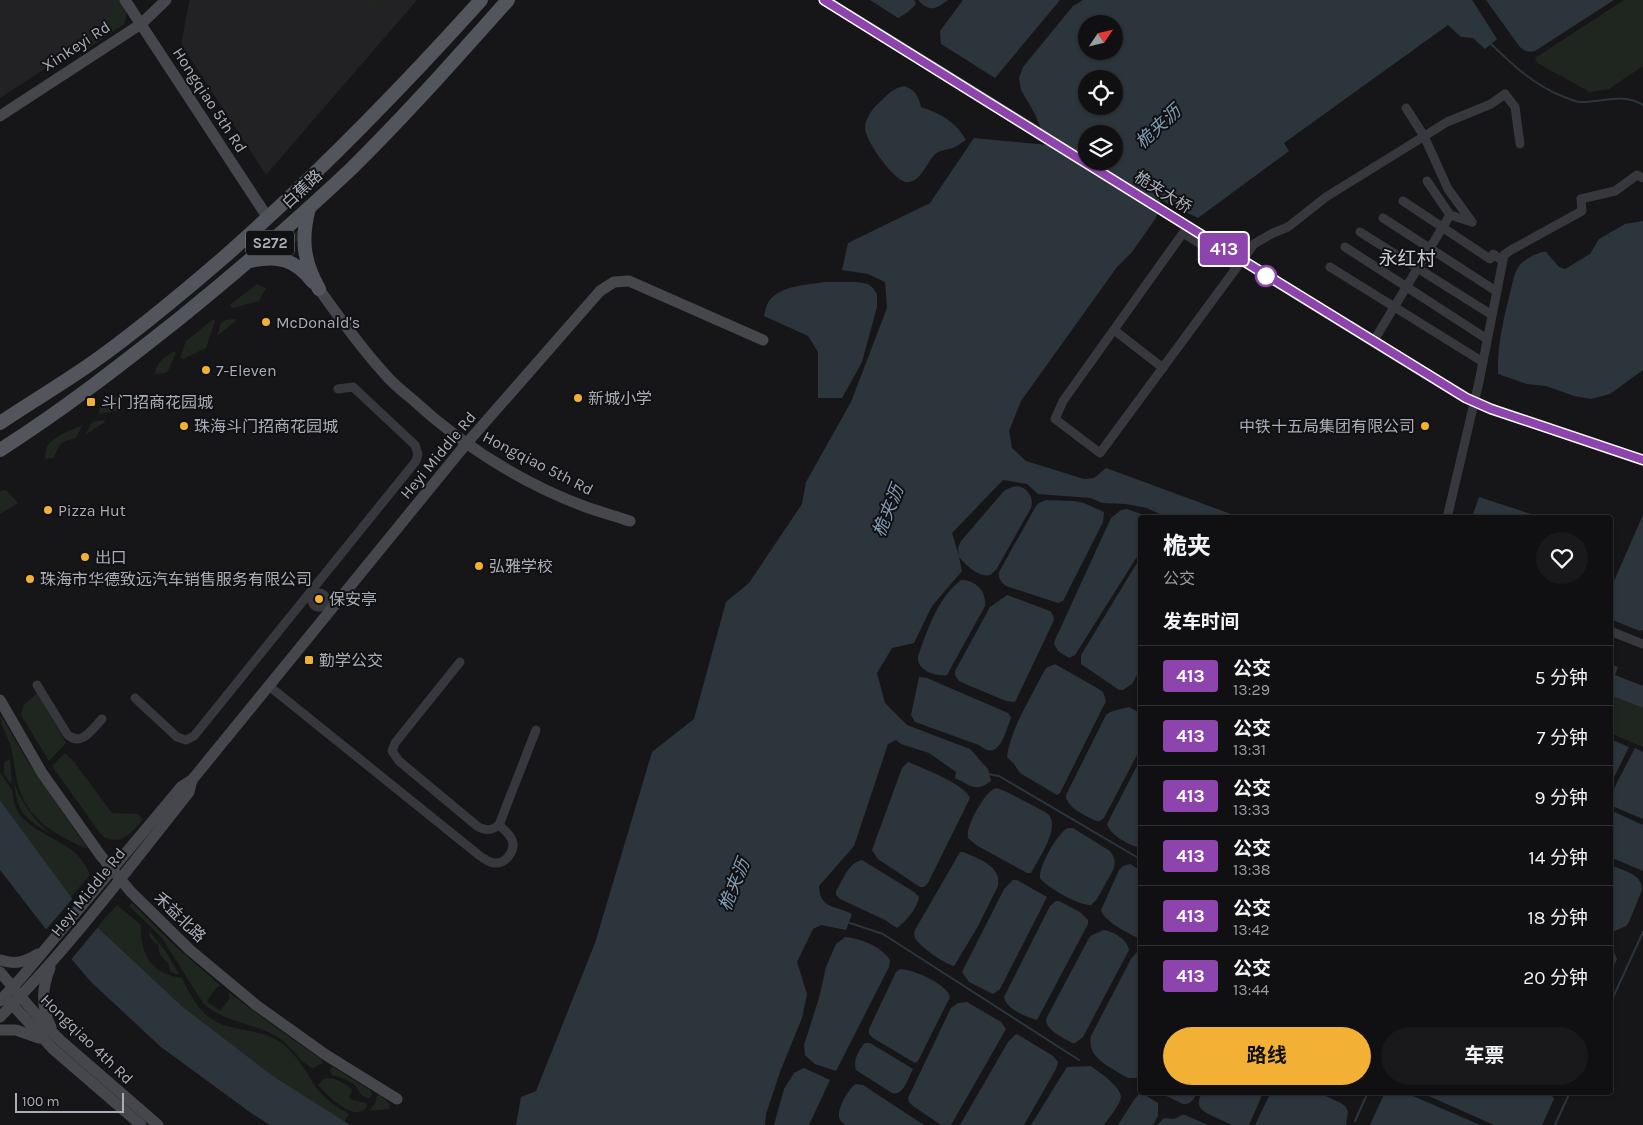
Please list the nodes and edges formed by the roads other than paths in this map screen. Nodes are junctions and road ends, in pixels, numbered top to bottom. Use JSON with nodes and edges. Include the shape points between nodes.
{"nodes":[{"id":1,"x":125,"y":0,"type":"edge"},
{"id":2,"x":166,"y":0,"type":"edge"},
{"id":3,"x":481,"y":0,"type":"edge"},
{"id":4,"x":508,"y":0,"type":"edge"},
{"id":5,"x":824,"y":0,"type":"edge"},
{"id":6,"x":141,"y":24,"type":"junction"},
{"id":7,"x":1406,"y":108,"type":"dead end"},
{"id":8,"x":0,"y":116,"type":"edge"},
{"id":9,"x":1424,"y":136,"type":"junction"},
{"id":10,"x":1520,"y":144,"type":"dead end"},
{"id":11,"x":1643,"y":178,"type":"edge"},
{"id":12,"x":1427,"y":181,"type":"dead end"},
{"id":13,"x":1403,"y":201,"type":"dead end"},
{"id":14,"x":309,"y":208,"type":"junction"},
{"id":15,"x":1450,"y":215,"type":"junction"},
{"id":16,"x":268,"y":218,"type":"junction"},
{"id":17,"x":1384,"y":218,"type":"dead end"},
{"id":18,"x":1442,"y":227,"type":"junction"},
{"id":19,"x":1360,"y":232,"type":"dead end"},
{"id":20,"x":1345,"y":247,"type":"dead end"},
{"id":21,"x":1430,"y":248,"type":"junction"},
{"id":22,"x":1502,"y":260,"type":"junction"},
{"id":23,"x":250,"y":261,"type":"junction"},
{"id":24,"x":1239,"y":264,"type":"junction"},
{"id":25,"x":1330,"y":267,"type":"dead end"},
{"id":26,"x":1417,"y":268,"type":"junction"},
{"id":27,"x":1406,"y":287,"type":"junction"},
{"id":28,"x":319,"y":288,"type":"junction"},
{"id":29,"x":1496,"y":291,"type":"junction"},
{"id":30,"x":1394,"y":307,"type":"junction"},
{"id":31,"x":1492,"y":315,"type":"junction"},
{"id":32,"x":1114,"y":330,"type":"junction"},
{"id":33,"x":1487,"y":339,"type":"junction"},
{"id":34,"x":763,"y":340,"type":"dead end"},
{"id":35,"x":1373,"y":342,"type":"junction"},
{"id":36,"x":1483,"y":362,"type":"junction"},
{"id":37,"x":1163,"y":368,"type":"junction"},
{"id":38,"x":338,"y":389,"type":"dead end"},
{"id":39,"x":1474,"y":402,"type":"junction"},
{"id":40,"x":0,"y":423,"type":"edge"},
{"id":41,"x":466,"y":444,"type":"junction"},
{"id":42,"x":0,"y":450,"type":"edge"},
{"id":43,"x":1643,"y":460,"type":"edge"},
{"id":44,"x":1448,"y":515,"type":"edge"},
{"id":45,"x":630,"y":520,"type":"dead end"},
{"id":46,"x":311,"y":593,"type":"junction"},
{"id":47,"x":327,"y":607,"type":"junction"},
{"id":48,"x":1613,"y":632,"type":"edge"},
{"id":49,"x":1643,"y":644,"type":"edge"},
{"id":50,"x":460,"y":662,"type":"dead end"},
{"id":51,"x":37,"y":685,"type":"dead end"},
{"id":52,"x":269,"y":686,"type":"junction"},
{"id":53,"x":135,"y":698,"type":"dead end"},
{"id":54,"x":0,"y":700,"type":"edge"},
{"id":55,"x":102,"y":719,"type":"dead end"},
{"id":56,"x":536,"y":730,"type":"dead end"},
{"id":57,"x":192,"y":780,"type":"junction"},
{"id":58,"x":499,"y":825,"type":"junction"},
{"id":59,"x":112,"y":870,"type":"junction"},
{"id":60,"x":120,"y":879,"type":"junction"},
{"id":61,"x":47,"y":947,"type":"junction"},
{"id":62,"x":57,"y":956,"type":"junction"},
{"id":63,"x":0,"y":960,"type":"edge"},
{"id":64,"x":0,"y":972,"type":"edge"},
{"id":65,"x":8,"y":996,"type":"edge"},
{"id":66,"x":0,"y":1017,"type":"edge"},
{"id":67,"x":0,"y":1030,"type":"edge"},
{"id":68,"x":57,"y":1045,"type":"junction"},
{"id":69,"x":397,"y":1099,"type":"dead end"},
{"id":70,"x":142,"y":1125,"type":"edge"},
{"id":71,"x":158,"y":1125,"type":"edge"}],
"edges":[{"from":1,"to":6,"type":"street","name":"Hongqiao 5th Rd"},
{"from":2,"to":6,"type":"street","name":"Xinkeyi Rd"},
{"from":3,"to":16,"type":"main road","name":"白蕉路","number":"S272","via":[[391,98]]},
{"from":4,"to":14,"type":"main road","name":"白蕉路","number":"S272","via":[[424,93]]},
{"from":5,"to":24,"type":"street","name":"桅夹大桥","via":[[1210,241]]},
{"from":6,"to":8,"type":"street","name":"Xinkeyi Rd"},
{"from":6,"to":16,"type":"street","name":"Hongqiao 5th Rd"},
{"from":7,"to":9,"type":"street"},
{"from":9,"to":10,"type":"street","via":[[1505,94],[1515,107]]},
{"from":9,"to":15,"type":"street","via":[[1448,189],[1472,222]]},
{"from":9,"to":24,"type":"street","via":[[1326,197],[1288,227],[1254,244]]},
{"from":11,"to":22,"type":"street","via":[[1637,175],[1615,191],[1581,199],[1582,211],[1511,250]]},
{"from":12,"to":15,"type":"street"},
{"from":13,"to":18,"type":"street"},
{"from":14,"to":23,"type":"main road","name":"白蕉路","number":"S272"},
{"from":14,"to":28,"type":"main road","via":[[304,248],[312,278]]},
{"from":15,"to":18,"type":"street"},
{"from":16,"to":40,"type":"main road","name":"白蕉路","number":"S272","via":[[179,296],[89,365]]},
{"from":17,"to":21,"type":"street"},
{"from":18,"to":21,"type":"street"},
{"from":18,"to":22,"type":"street","via":[[1490,259],[1493,254]]},
{"from":19,"to":26,"type":"street"},
{"from":20,"to":27,"type":"street"},
{"from":21,"to":26,"type":"street"},
{"from":21,"to":29,"type":"street"},
{"from":22,"to":29,"type":"street"},
{"from":23,"to":28,"type":"main road","via":[[274,257],[288,261]]},
{"from":23,"to":42,"type":"main road","name":"白蕉路","number":"S272","via":[[110,372]]},
{"from":24,"to":32,"type":"street","via":[[1183,233]]},
{"from":24,"to":35,"type":"street","name":"桅夹大桥"},
{"from":24,"to":37,"type":"street"},
{"from":25,"to":30,"type":"street"},
{"from":26,"to":27,"type":"street"},
{"from":26,"to":31,"type":"street"},
{"from":27,"to":30,"type":"street"},
{"from":27,"to":33,"type":"street"},
{"from":28,"to":41,"type":"street","name":"Hongqiao 5th Rd","via":[[384,374]]},
{"from":29,"to":31,"type":"street"},
{"from":30,"to":35,"type":"street"},
{"from":30,"to":36,"type":"street"},
{"from":31,"to":33,"type":"street"},
{"from":32,"to":37,"type":"street"},
{"from":32,"to":37,"type":"street","via":[[1063,401],[1055,419],[1100,453]]},
{"from":33,"to":36,"type":"street"},
{"from":34,"to":41,"type":"street","name":"Heyi Middle Rd","via":[[629,281],[614,282],[600,291]]},
{"from":35,"to":39,"type":"street","name":"桅夹大桥"},
{"from":36,"to":39,"type":"street"},
{"from":38,"to":46,"type":"street","via":[[353,387],[414,443],[418,454],[416,461]]},
{"from":39,"to":43,"type":"street","name":"桅夹大桥"},
{"from":39,"to":44,"type":"street"},
{"from":41,"to":45,"type":"street","name":"Hongqiao 5th Rd","via":[[545,488],[586,507]]},
{"from":41,"to":47,"type":"street","name":"Heyi Middle Rd"},
{"from":46,"to":47,"type":"street","via":[[323,594]]},
{"from":46,"to":53,"type":"street","via":[[192,738],[184,740],[177,737]]},
{"from":47,"to":52,"type":"street","name":"Heyi Middle Rd"},
{"from":48,"to":49,"type":"street"},
{"from":50,"to":58,"type":"street","via":[[396,740],[392,751],[399,761],[477,826],[488,830]]},
{"from":51,"to":55,"type":"street","via":[[72,738],[82,738]]},
{"from":52,"to":57,"type":"street","name":"Heyi Middle Rd"},
{"from":52,"to":58,"type":"street","via":[[480,856],[494,863],[506,858],[513,848],[512,838]]},
{"from":54,"to":59,"type":"street","name":"禾益北路","via":[[42,774]]},
{"from":56,"to":58,"type":"street"},
{"from":57,"to":59,"type":"street","name":"Heyi Middle Rd","via":[[181,787]]},
{"from":57,"to":60,"type":"street","name":"Heyi Middle Rd","via":[[189,792]]},
{"from":59,"to":60,"type":"street","name":"禾益北路"},
{"from":59,"to":61,"type":"street","name":"Heyi Middle Rd"},
{"from":60,"to":62,"type":"street","name":"Heyi Middle Rd"},
{"from":60,"to":69,"type":"street","name":"禾益北路","via":[[190,950],[256,1005],[326,1055]]},
{"from":61,"to":63,"type":"street","via":[[22,962]]},
{"from":61,"to":65,"type":"street","name":"Heyi Middle Rd"},
{"from":62,"to":65,"type":"street","name":"Heyi Middle Rd"},
{"from":62,"to":68,"type":"street","via":[[46,976],[43,999]]},
{"from":64,"to":65,"type":"street","name":"Hongqiao 4th Rd"},
{"from":65,"to":66,"type":"street","name":"Heyi Middle Rd"},
{"from":65,"to":68,"type":"street","name":"Hongqiao 4th Rd"},
{"from":67,"to":68,"type":"street","via":[[26,1032]]},
{"from":68,"to":70,"type":"street","name":"Hongqiao 4th Rd"},
{"from":68,"to":71,"type":"street","name":"Hongqiao 4th Rd"}]}
